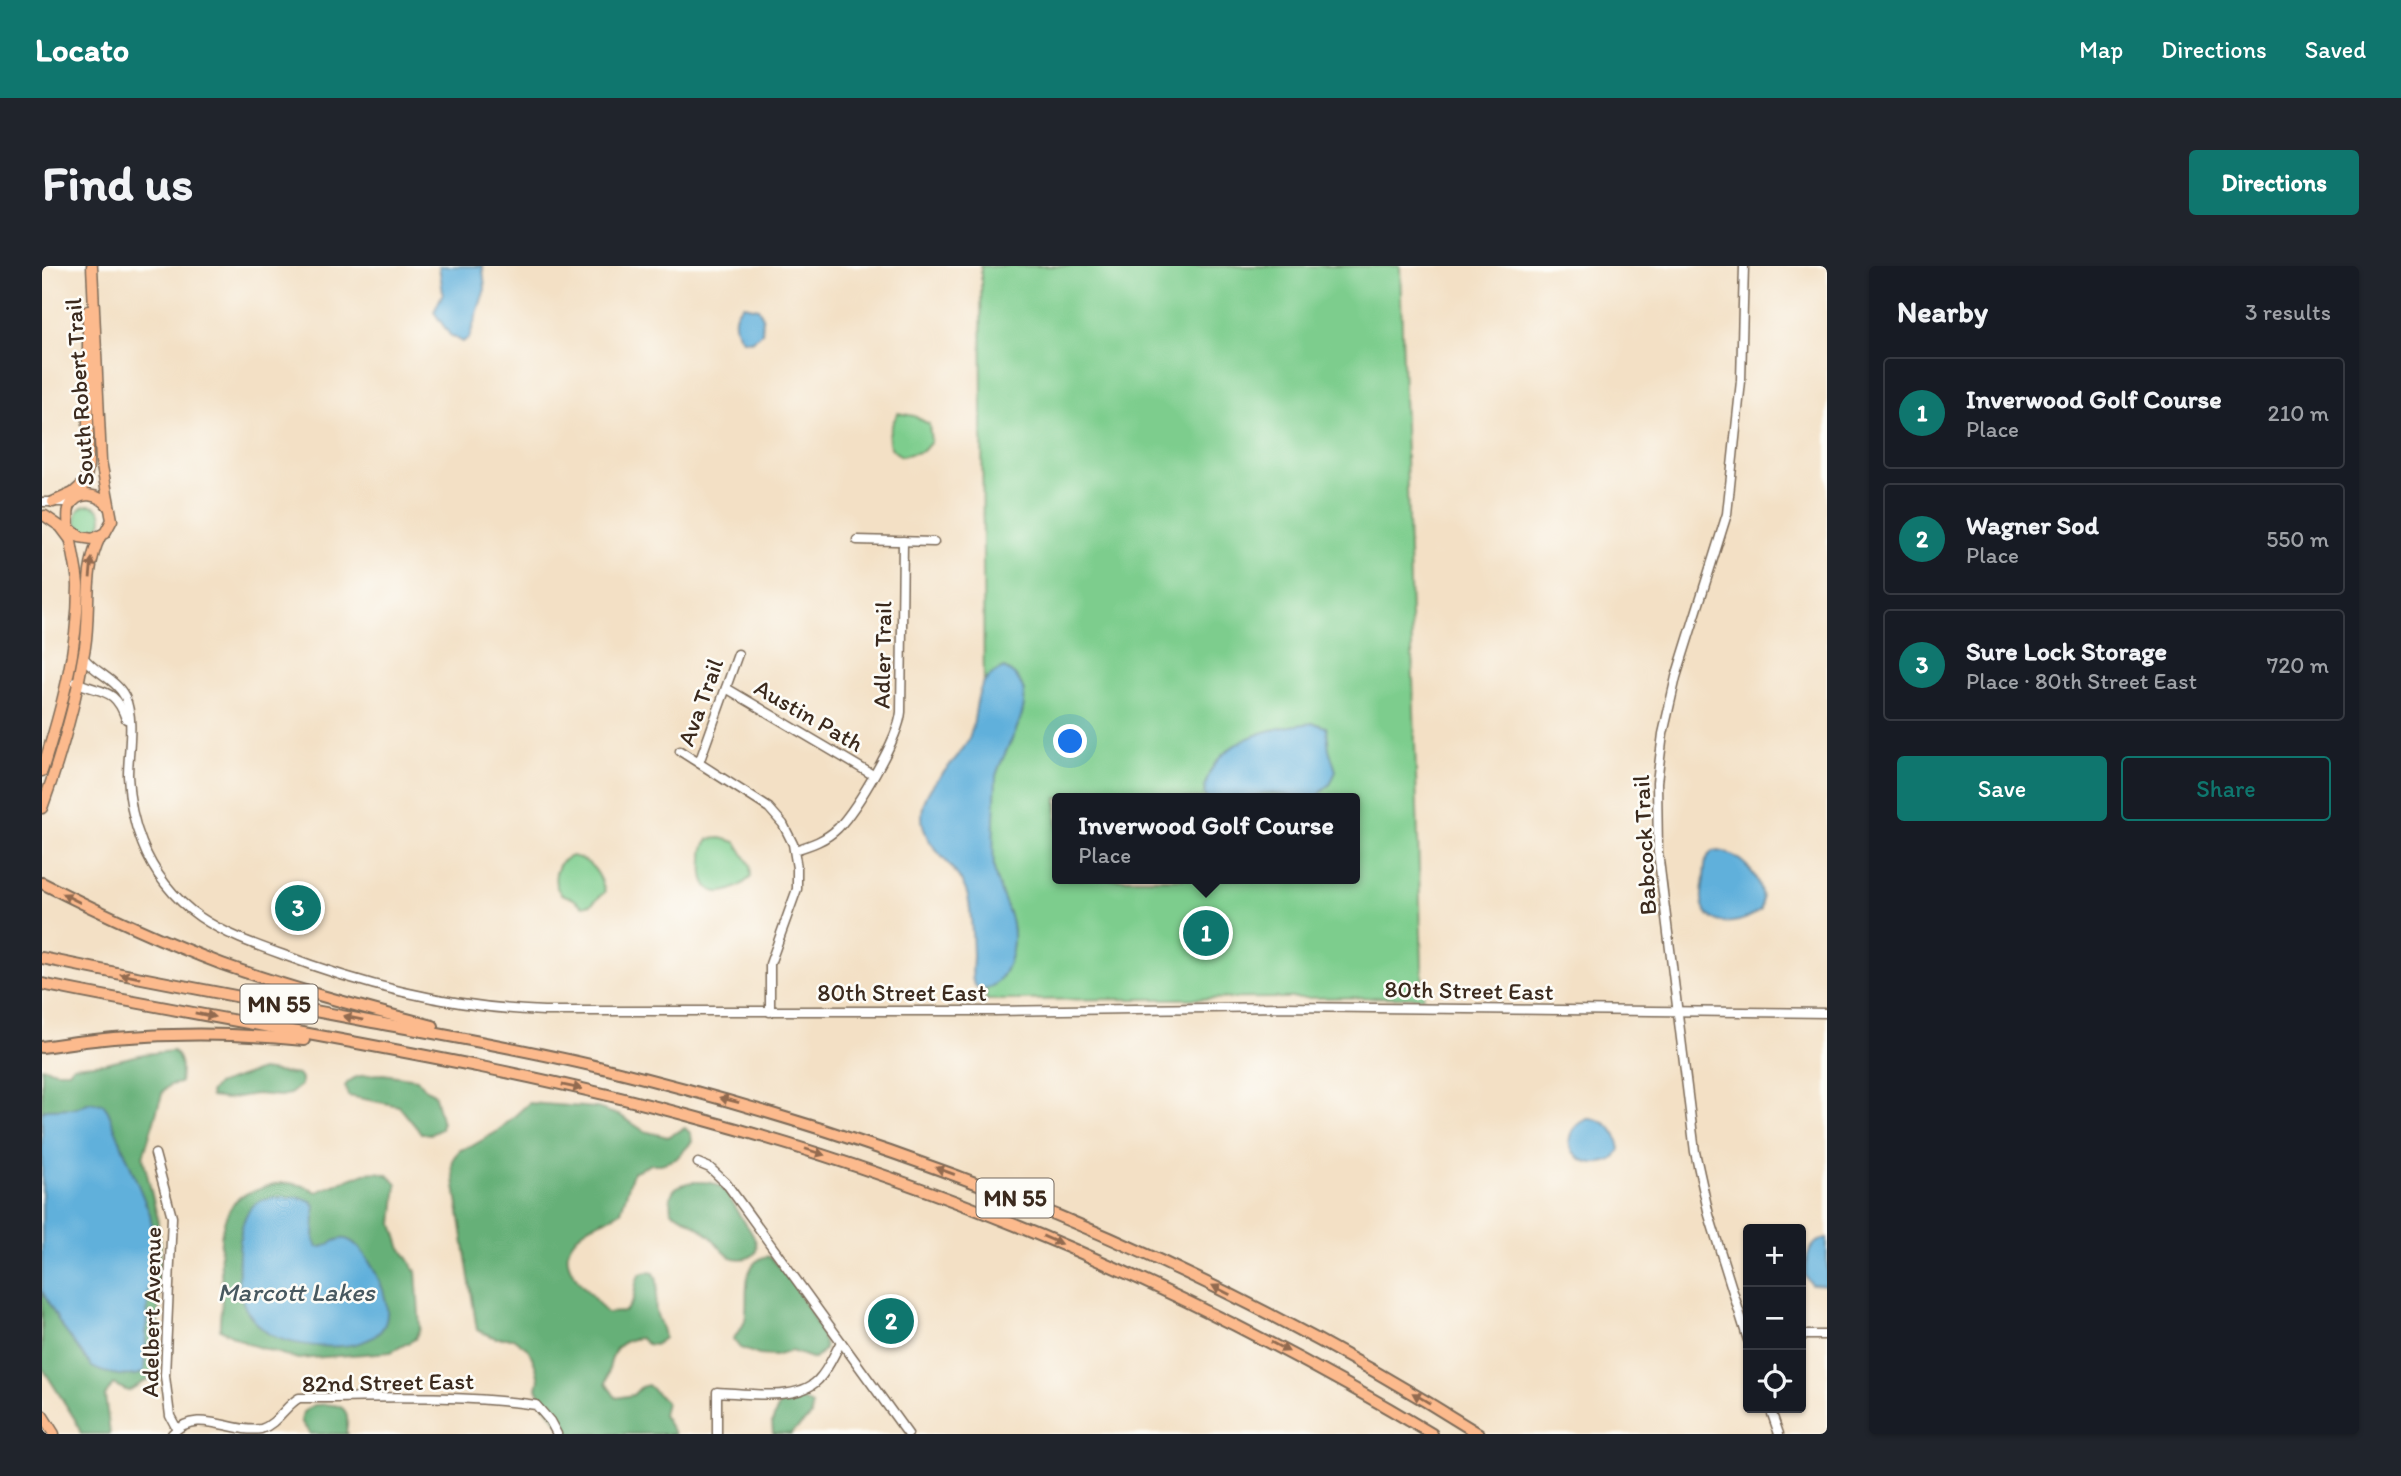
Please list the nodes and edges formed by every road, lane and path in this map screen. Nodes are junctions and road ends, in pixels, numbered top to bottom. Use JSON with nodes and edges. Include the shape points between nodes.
{"nodes":[{"id":1,"x":1744,"y":266,"type":"edge"},
{"id":2,"x":92,"y":270,"type":"edge"},
{"id":3,"x":88,"y":466,"type":"junction"},
{"id":4,"x":75,"y":500,"type":"junction"},
{"id":5,"x":48,"y":502,"type":"edge"},
{"id":6,"x":109,"y":507,"type":"junction"},
{"id":7,"x":43,"y":516,"type":"edge"},
{"id":8,"x":68,"y":525,"type":"junction"},
{"id":9,"x":100,"y":537,"type":"junction"},
{"id":10,"x":857,"y":540,"type":"dead end"},
{"id":11,"x":903,"y":541,"type":"junction"},
{"id":12,"x":72,"y":542,"type":"junction"},
{"id":13,"x":934,"y":542,"type":"dead end"},
{"id":14,"x":738,"y":654,"type":"dead end"},
{"id":15,"x":83,"y":657,"type":"junction"},
{"id":16,"x":71,"y":666,"type":"junction"},
{"id":17,"x":78,"y":684,"type":"junction"},
{"id":18,"x":726,"y":688,"type":"junction"},
{"id":19,"x":129,"y":732,"type":"junction"},
{"id":20,"x":680,"y":751,"type":"dead end"},
{"id":21,"x":699,"y":763,"type":"junction"},
{"id":22,"x":42,"y":771,"type":"edge"},
{"id":23,"x":873,"y":775,"type":"junction"},
{"id":24,"x":42,"y":808,"type":"edge"},
{"id":25,"x":794,"y":850,"type":"junction"},
{"id":26,"x":42,"y":883,"type":"edge"},
{"id":27,"x":42,"y":958,"type":"edge"},
{"id":28,"x":42,"y":984,"type":"edge"},
{"id":29,"x":770,"y":1012,"type":"junction"},
{"id":30,"x":1676,"y":1012,"type":"junction"},
{"id":31,"x":1827,"y":1013,"type":"edge"},
{"id":32,"x":42,"y":1047,"type":"edge"},
{"id":33,"x":517,"y":1049,"type":"junction"},
{"id":34,"x":505,"y":1073,"type":"junction"},
{"id":35,"x":155,"y":1154,"type":"dead end"},
{"id":36,"x":698,"y":1163,"type":"dead end"},
{"id":37,"x":1743,"y":1322,"type":"edge"},
{"id":38,"x":1806,"y":1335,"type":"edge"},
{"id":39,"x":1827,"y":1335,"type":"edge"},
{"id":40,"x":841,"y":1342,"type":"junction"},
{"id":41,"x":1772,"y":1413,"type":"edge"},
{"id":42,"x":42,"y":1415,"type":"edge"},
{"id":43,"x":175,"y":1431,"type":"edge"},
{"id":44,"x":54,"y":1434,"type":"edge"},
{"id":45,"x":557,"y":1434,"type":"edge"},
{"id":46,"x":717,"y":1434,"type":"edge"},
{"id":47,"x":908,"y":1434,"type":"edge"},
{"id":48,"x":1432,"y":1434,"type":"edge"},
{"id":49,"x":1479,"y":1434,"type":"edge"},
{"id":50,"x":1779,"y":1434,"type":"edge"}],
"edges":[{"from":1,"to":30,"type":"street","name":"Babcock Trail","via":[[1741,381],[1727,514],[1676,677],[1657,782],[1658,852]]},
{"from":2,"to":3,"type":"main road","name":"South Robert Trail","via":[[88,290]]},
{"from":2,"to":6,"type":"main road","name":"South Robert Trail","via":[[100,438]]},
{"from":3,"to":4,"type":"main road","name":"South Robert Trail"},
{"from":3,"to":5,"type":"main road","via":[[80,487]]},
{"from":4,"to":5,"type":"street"},
{"from":4,"to":6,"type":"main road","via":[[85,495],[99,497]]},
{"from":4,"to":8,"type":"main road","via":[[68,508]]},
{"from":6,"to":9,"type":"main road","via":[[110,527]]},
{"from":7,"to":8,"type":"street"},
{"from":7,"to":12,"type":"main road","via":[[61,527]]},
{"from":8,"to":9,"type":"main road","via":[[86,539]]},
{"from":8,"to":12,"type":"main road"},
{"from":15,"to":9,"type":"main road","one_way":true,"via":[[90,563]]},
{"from":10,"to":11,"type":"street"},
{"from":11,"to":13,"type":"street"},
{"from":11,"to":23,"type":"street","name":"Adler Trail","via":[[901,719]]},
{"from":12,"to":16,"type":"main road","via":[[78,582]]},
{"from":14,"to":18,"type":"street","name":"Ava Trail"},
{"from":15,"to":17,"type":"main road"},
{"from":15,"to":19,"type":"street","name":"80th Street East","via":[[123,693]]},
{"from":16,"to":17,"type":"street"},
{"from":16,"to":22,"type":"main road"},
{"from":17,"to":19,"type":"street","name":"80th Street East","via":[[114,697]]},
{"from":17,"to":24,"type":"main road"},
{"from":18,"to":21,"type":"street","name":"Ava Trail"},
{"from":18,"to":23,"type":"street","name":"Austin Path"},
{"from":19,"to":29,"type":"street","name":"80th Street East","via":[[130,802],[147,856],[185,905],[229,934],[368,984],[468,1005],[544,1011]]},
{"from":20,"to":21,"type":"street"},
{"from":21,"to":25,"type":"street","via":[[769,808],[783,824]]},
{"from":23,"to":25,"type":"street","name":"Adler Trail","via":[[838,827],[817,843]]},
{"from":25,"to":29,"type":"street","via":[[797,889],[771,957]]},
{"from":33,"to":26,"type":"highway","one_way":true,"via":[[222,964]]},
{"from":33,"to":27,"type":"highway","number":"MN 55","one_way":true},
{"from":28,"to":34,"type":"highway","number":"MN 55","one_way":true},
{"from":29,"to":30,"type":"street","name":"80th Street East","via":[[1279,1007]]},
{"from":30,"to":31,"type":"street","name":"80th Street East"},
{"from":30,"to":37,"type":"street","name":"Babcock Trail","via":[[1700,1180]]},
{"from":32,"to":34,"type":"highway","via":[[139,1035],[231,1034],[329,1043]]},
{"from":49,"to":33,"type":"highway","number":"MN 55","one_way":true,"via":[[1250,1304],[1122,1242],[1007,1195],[742,1104]]},
{"from":34,"to":48,"type":"highway","number":"MN 55","one_way":true,"via":[[759,1135],[973,1209],[1218,1316]]},
{"from":35,"to":43,"type":"street","name":"Adelbert Avenue","via":[[172,1217],[165,1376]]},
{"from":36,"to":40,"type":"street","via":[[726,1183]]},
{"from":38,"to":39,"type":"street"},
{"from":40,"to":46,"type":"street","via":[[818,1380],[800,1392],[717,1392]]},
{"from":40,"to":47,"type":"street"},
{"from":41,"to":50,"type":"street"},
{"from":42,"to":44,"type":"main road"},
{"from":43,"to":45,"type":"street","name":"82nd Street East","via":[[194,1422],[243,1431],[263,1429],[299,1398],[489,1400],[536,1405]]}]}
